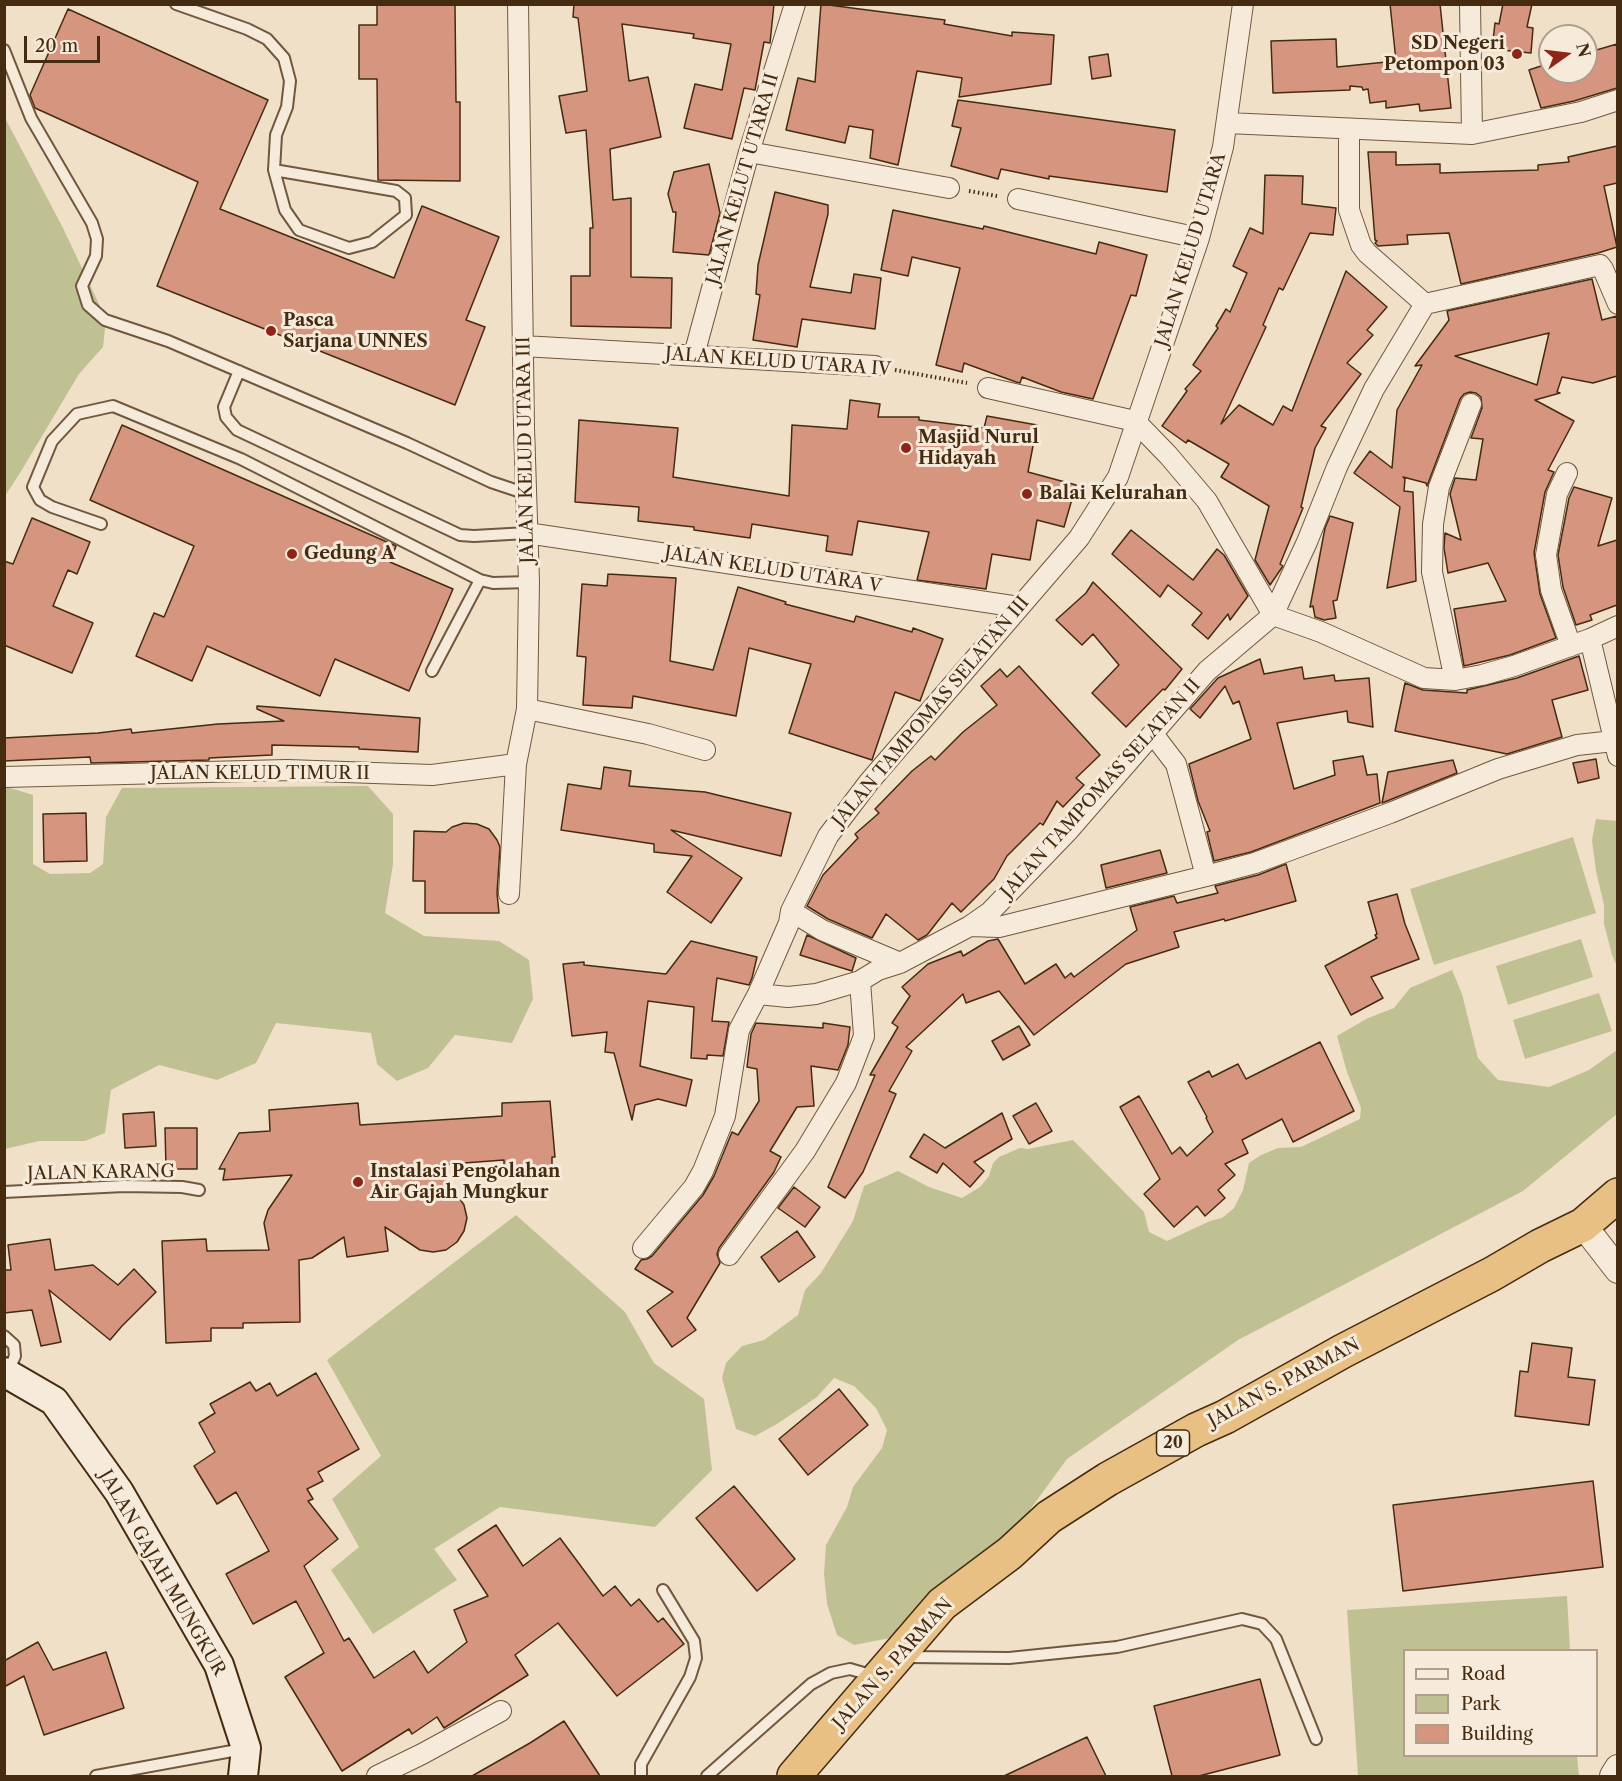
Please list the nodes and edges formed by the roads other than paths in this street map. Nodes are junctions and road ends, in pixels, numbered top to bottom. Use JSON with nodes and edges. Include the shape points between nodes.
{"nodes":[{"id":1,"x":176,"y":4,"type":"edge"},
{"id":2,"x":518,"y":4,"type":"edge"},
{"id":3,"x":795,"y":4,"type":"edge"},
{"id":4,"x":1243,"y":4,"type":"edge"},
{"id":5,"x":1470,"y":4,"type":"edge"},
{"id":6,"x":4,"y":50,"type":"edge"},
{"id":7,"x":1617,"y":100,"type":"edge"},
{"id":8,"x":1227,"y":123,"type":"junction"},
{"id":9,"x":1349,"y":129,"type":"junction"},
{"id":10,"x":1472,"y":134,"type":"junction"},
{"id":11,"x":749,"y":152,"type":"junction"},
{"id":12,"x":274,"y":170,"type":"junction"},
{"id":13,"x":949,"y":188,"type":"road end"},
{"id":14,"x":1018,"y":199,"type":"road end"},
{"id":15,"x":1199,"y":237,"type":"junction"},
{"id":16,"x":1425,"y":304,"type":"junction"},
{"id":17,"x":1617,"y":304,"type":"edge"},
{"id":18,"x":523,"y":346,"type":"junction"},
{"id":19,"x":694,"y":355,"type":"junction"},
{"id":20,"x":875,"y":366,"type":"road end"},
{"id":21,"x":239,"y":371,"type":"junction"},
{"id":22,"x":988,"y":387,"type":"road end"},
{"id":23,"x":1471,"y":404,"type":"dead end"},
{"id":24,"x":1135,"y":422,"type":"junction"},
{"id":25,"x":1567,"y":473,"type":"dead end"},
{"id":26,"x":527,"y":494,"type":"junction"},
{"id":27,"x":100,"y":524,"type":"dead end"},
{"id":28,"x":527,"y":533,"type":"junction"},
{"id":29,"x":480,"y":580,"type":"junction"},
{"id":30,"x":529,"y":582,"type":"junction"},
{"id":31,"x":1019,"y":607,"type":"junction"},
{"id":32,"x":1273,"y":615,"type":"junction"},
{"id":33,"x":1617,"y":626,"type":"edge"},
{"id":34,"x":1590,"y":639,"type":"junction"},
{"id":35,"x":1570,"y":646,"type":"junction"},
{"id":36,"x":432,"y":671,"type":"dead end"},
{"id":37,"x":1455,"y":680,"type":"junction"},
{"id":38,"x":527,"y":709,"type":"junction"},
{"id":39,"x":1153,"y":734,"type":"junction"},
{"id":40,"x":1616,"y":748,"type":"edge"},
{"id":41,"x":705,"y":750,"type":"dead end"},
{"id":42,"x":516,"y":764,"type":"junction"},
{"id":43,"x":4,"y":777,"type":"edge"},
{"id":44,"x":1206,"y":876,"type":"junction"},
{"id":45,"x":509,"y":894,"type":"dead end"},
{"id":46,"x":791,"y":911,"type":"junction"},
{"id":47,"x":970,"y":926,"type":"junction"},
{"id":48,"x":900,"y":963,"type":"junction"},
{"id":49,"x":860,"y":981,"type":"junction"},
{"id":50,"x":758,"y":994,"type":"junction"},
{"id":51,"x":199,"y":1191,"type":"dead end"},
{"id":52,"x":4,"y":1192,"type":"edge"},
{"id":53,"x":1617,"y":1194,"type":"edge"},
{"id":54,"x":1583,"y":1226,"type":"junction"},
{"id":55,"x":643,"y":1248,"type":"dead end"},
{"id":56,"x":729,"y":1255,"type":"dead end"},
{"id":57,"x":1614,"y":1263,"type":"edge"},
{"id":58,"x":4,"y":1336,"type":"edge"},
{"id":59,"x":6,"y":1372,"type":"edge"},
{"id":60,"x":663,"y":1590,"type":"dead end"},
{"id":61,"x":889,"y":1667,"type":"junction"},
{"id":62,"x":501,"y":1711,"type":"dead end"},
{"id":63,"x":1316,"y":1739,"type":"dead end"},
{"id":64,"x":246,"y":1748,"type":"junction"},
{"id":65,"x":1617,"y":1768,"type":"edge"},
{"id":66,"x":96,"y":1776,"type":"edge"},
{"id":67,"x":243,"y":1776,"type":"edge"},
{"id":68,"x":377,"y":1776,"type":"edge"},
{"id":69,"x":641,"y":1776,"type":"edge"},
{"id":70,"x":707,"y":1776,"type":"edge"},
{"id":71,"x":794,"y":1776,"type":"edge"},
{"id":72,"x":1613,"y":1776,"type":"edge"}],
"edges":[{"from":1,"to":12,"type":"lane","via":[[247,29],[267,39],[284,58],[290,81],[287,107],[276,135]]},
{"from":2,"to":18,"type":"street","name":"JALAN KELUD UTARA III"},
{"from":3,"to":11,"type":"street","name":"JALAN KELUT UTARA II"},
{"from":4,"to":8,"type":"street","name":"JALAN KELUD UTARA"},
{"from":5,"to":10,"type":"street"},
{"from":6,"to":21,"type":"lane","via":[[30,118],[92,223],[97,239],[96,256],[82,286],[88,305],[105,320]]},
{"from":7,"to":10,"type":"street","via":[[1581,112]]},
{"from":8,"to":9,"type":"street"},
{"from":8,"to":15,"type":"street","name":"JALAN KELUD UTARA"},
{"from":9,"to":10,"type":"street"},
{"from":9,"to":16,"type":"street","via":[[1349,210],[1361,245]]},
{"from":11,"to":13,"type":"street"},
{"from":11,"to":19,"type":"street","name":"JALAN KELUT UTARA II"},
{"from":12,"to":12,"type":"lane","via":[[396,191],[405,198],[406,215],[372,242],[349,248],[299,230],[285,210]]},
{"from":14,"to":15,"type":"street"},
{"from":15,"to":24,"type":"street","name":"JALAN KELUD UTARA"},
{"from":16,"to":17,"type":"street","via":[[1600,265]]},
{"from":16,"to":32,"type":"street","via":[[1374,389]]},
{"from":18,"to":19,"type":"street","name":"JALAN KELUD UTARA IV"},
{"from":18,"to":26,"type":"street","name":"JALAN KELUD UTARA III"},
{"from":19,"to":20,"type":"street","name":"JALAN KELUD UTARA IV"},
{"from":21,"to":26,"type":"lane","via":[[491,482]]},
{"from":21,"to":28,"type":"lane","via":[[224,407],[226,417],[237,430],[460,535]]},
{"from":22,"to":24,"type":"street"},
{"from":23,"to":37,"type":"street","via":[[1439,488],[1432,534],[1432,572]]},
{"from":24,"to":31,"type":"street","name":"JALAN TAMPOMAS SELATAN III","via":[[1118,477],[1079,538]]},
{"from":24,"to":32,"type":"street","via":[[1207,501]]},
{"from":25,"to":35,"type":"street","via":[[1557,494],[1546,555],[1551,590]]},
{"from":26,"to":28,"type":"street","name":"JALAN KELUD UTARA III"},
{"from":27,"to":29,"type":"lane","via":[[52,507],[40,500],[33,487],[52,441],[77,414],[113,406],[241,459]]},
{"from":28,"to":30,"type":"street","name":"JALAN KELUD UTARA III"},
{"from":28,"to":31,"type":"street","name":"JALAN KELUD UTARA V"},
{"from":29,"to":30,"type":"lane"},
{"from":29,"to":36,"type":"lane"},
{"from":30,"to":38,"type":"street","name":"JALAN KELUD UTARA III"},
{"from":31,"to":46,"type":"street","name":"JALAN TAMPOMAS SELATAN III","via":[[842,816]]},
{"from":32,"to":37,"type":"street","via":[[1424,678]]},
{"from":32,"to":39,"type":"street","name":"JALAN TAMPOMAS SELATAN II","via":[[1207,671]]},
{"from":33,"to":34,"type":"street"},
{"from":34,"to":35,"type":"street"},
{"from":34,"to":40,"type":"street"},
{"from":35,"to":37,"type":"street"},
{"from":38,"to":41,"type":"street"},
{"from":38,"to":42,"type":"street","name":"JALAN KELUD UTARA III"},
{"from":39,"to":44,"type":"street","via":[[1176,764]]},
{"from":39,"to":47,"type":"street","name":"JALAN TAMPOMAS SELATAN II","via":[[1069,830],[990,912]]},
{"from":40,"to":44,"type":"street","via":[[1577,745],[1498,769],[1255,863]]},
{"from":42,"to":43,"type":"street","name":"JALAN KELUD TIMUR II","via":[[432,774],[263,770]]},
{"from":42,"to":45,"type":"street","name":"JALAN KELUD UTARA III"},
{"from":44,"to":47,"type":"street","via":[[999,927]]},
{"from":46,"to":48,"type":"street","via":[[822,930]]},
{"from":46,"to":50,"type":"street","name":"JALAN TAMPOMAS SELATAN III"},
{"from":47,"to":48,"type":"street","name":"JALAN TAMPOMAS SELATAN II"},
{"from":48,"to":49,"type":"street","name":"JALAN TAMPOMAS SELATAN II"},
{"from":49,"to":50,"type":"street","name":"JALAN TAMPOMAS SELATAN II","via":[[816,994]]},
{"from":49,"to":56,"type":"street","via":[[864,1036],[846,1083],[805,1151]]},
{"from":50,"to":55,"type":"street","name":"JALAN TAMPOMAS SELATAN III","via":[[739,1030],[725,1116],[714,1147],[694,1187]]},
{"from":51,"to":52,"type":"lane","name":"JALAN KARANG","via":[[124,1186]]},
{"from":53,"to":54,"type":"highway","name":"JALAN S. PARMAN","number":"20"},
{"from":54,"to":57,"type":"street"},
{"from":54,"to":61,"type":"highway","name":"JALAN S. PARMAN","number":"20","via":[[1342,1351],[1108,1479],[1049,1516],[1010,1553],[942,1604]]},
{"from":58,"to":59,"type":"lane","via":[[14,1345],[15,1356]]},
{"from":59,"to":64,"type":"main road","name":"JALAN GAJAH MUNGKUR","via":[[54,1401],[119,1492],[219,1665]]},
{"from":60,"to":69,"type":"lane","via":[[694,1641],[696,1658],[690,1677],[641,1764]]},
{"from":61,"to":63,"type":"lane","via":[[1117,1647],[1242,1619],[1262,1624],[1276,1639]]},
{"from":61,"to":70,"type":"lane","via":[[831,1673],[811,1684]]},
{"from":61,"to":71,"type":"highway","name":"JALAN S. PARMAN","number":"20"},
{"from":62,"to":68,"type":"street"},
{"from":64,"to":66,"type":"lane"},
{"from":64,"to":67,"type":"main road","name":"JALAN GAJAH MUNGKUR"},
{"from":65,"to":72,"type":"street"}]}
